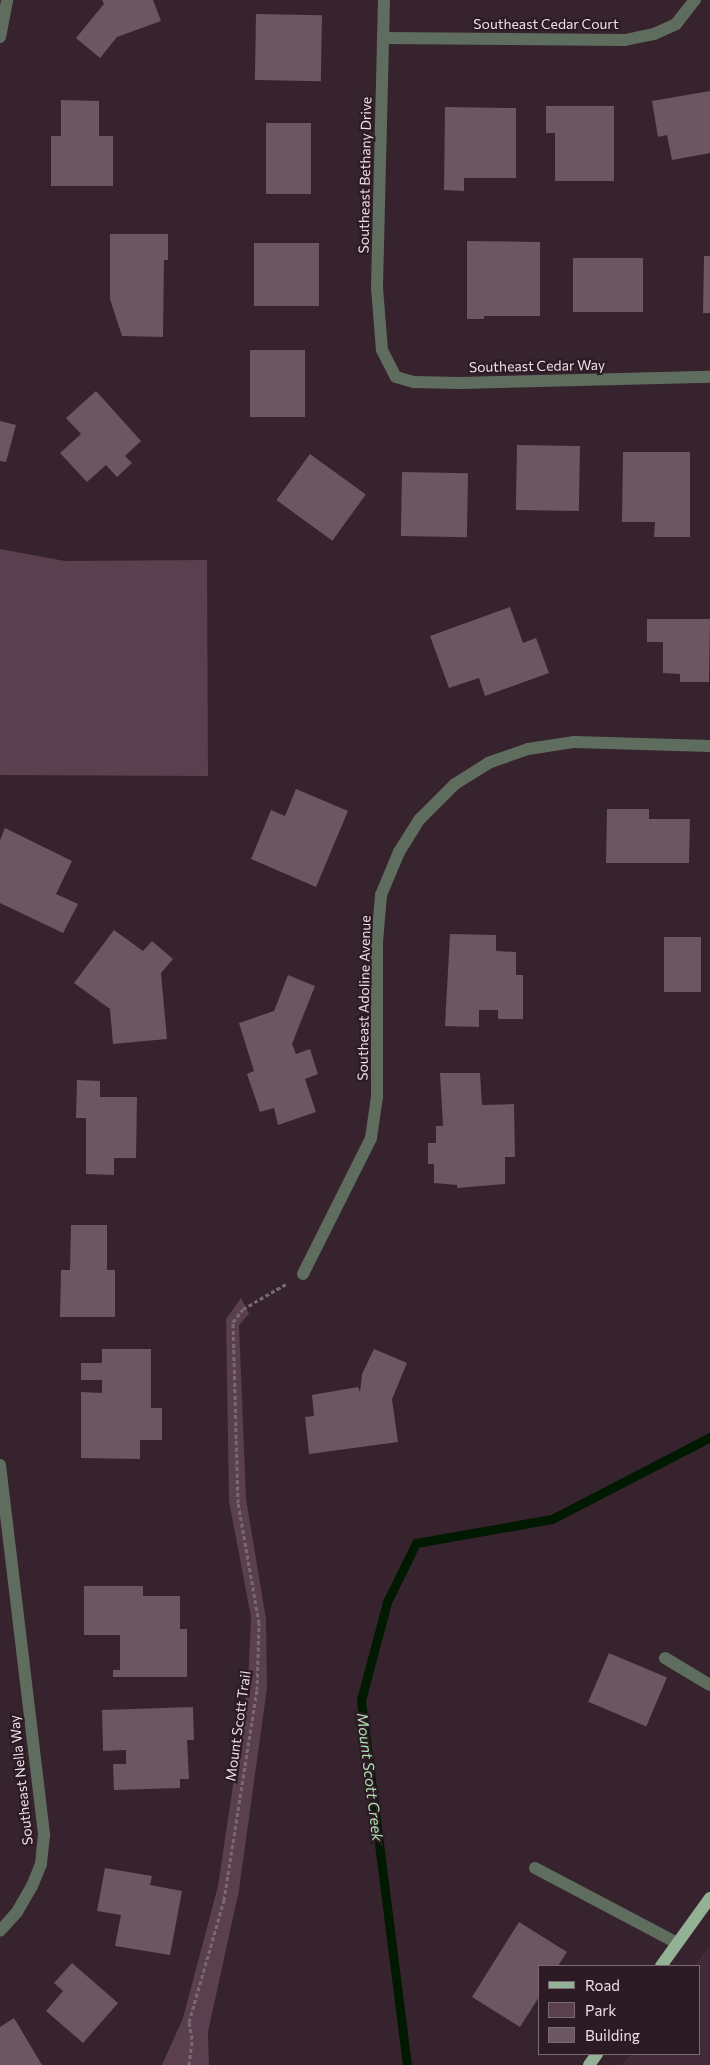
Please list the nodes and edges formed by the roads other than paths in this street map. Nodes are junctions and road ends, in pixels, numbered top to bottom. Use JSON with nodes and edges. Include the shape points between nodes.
{"nodes":[{"id":1,"x":7,"y":0,"type":"edge"},
{"id":2,"x":384,"y":0,"type":"edge"},
{"id":3,"x":695,"y":0,"type":"edge"},
{"id":4,"x":0,"y":37,"type":"edge"},
{"id":5,"x":383,"y":38,"type":"junction"},
{"id":6,"x":382,"y":350,"type":"joint"},
{"id":7,"x":710,"y":378,"type":"edge"},
{"id":8,"x":710,"y":746,"type":"edge"},
{"id":9,"x":303,"y":1274,"type":"road end"},
{"id":10,"x":0,"y":1465,"type":"edge"},
{"id":11,"x":665,"y":1658,"type":"dead end"},
{"id":12,"x":710,"y":1685,"type":"edge"},
{"id":13,"x":535,"y":1868,"type":"dead end"},
{"id":14,"x":710,"y":1898,"type":"edge"},
{"id":15,"x":0,"y":1931,"type":"edge"},
{"id":16,"x":677,"y":1943,"type":"junction"},
{"id":17,"x":662,"y":1965,"type":"edge"}],
"edges":[{"from":1,"to":4,"type":"street"},
{"from":2,"to":5,"type":"street","name":"Southeast Bethany Drive"},
{"from":3,"to":5,"type":"street","name":"Southeast Cedar Court","via":[[676,24],[654,34],[625,40]]},
{"from":5,"to":6,"type":"street","name":"Southeast Bethany Drive","via":[[377,288]]},
{"from":6,"to":7,"type":"street","name":"Southeast Cedar Way","via":[[396,377],[414,382]]},
{"from":8,"to":9,"type":"street","name":"Southeast Adoline Avenue","via":[[574,742],[528,749],[488,763],[455,784],[420,819],[399,852],[381,895],[377,942],[378,1097],[371,1138]]},
{"from":10,"to":15,"type":"street","name":"Southeast Nella Way","via":[[44,1835],[41,1864],[32,1886],[17,1912]]},
{"from":11,"to":12,"type":"street"},
{"from":13,"to":16,"type":"street"},
{"from":14,"to":16,"type":"main road"},
{"from":16,"to":17,"type":"main road"}]}
